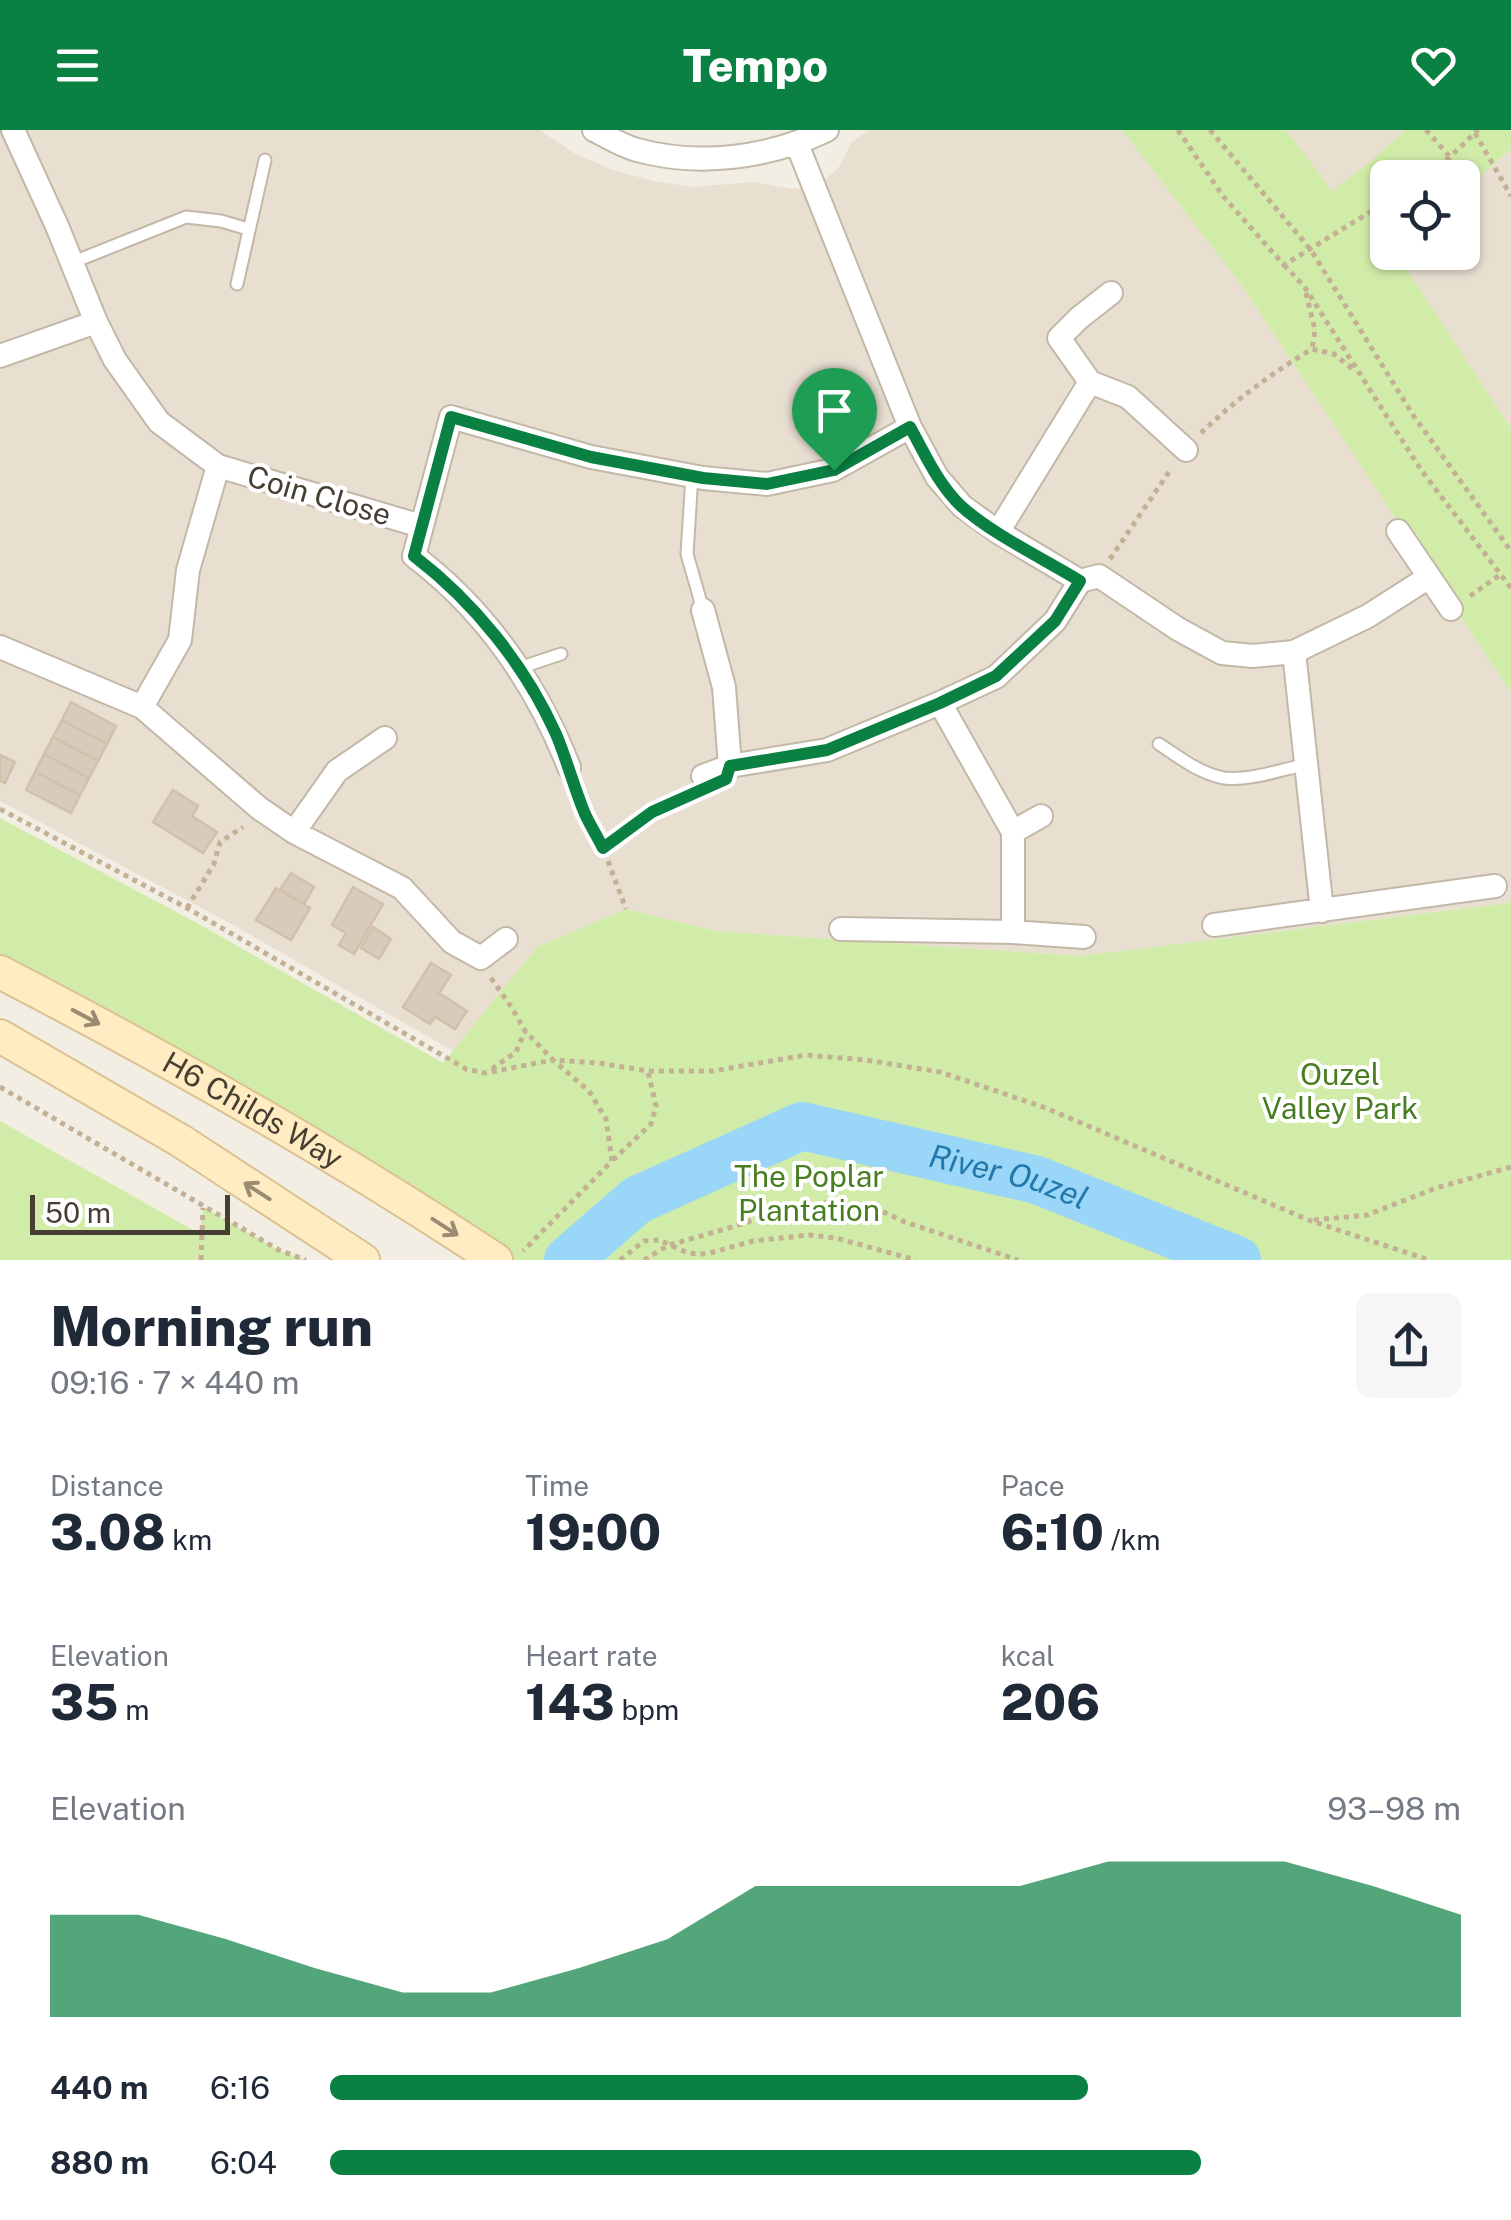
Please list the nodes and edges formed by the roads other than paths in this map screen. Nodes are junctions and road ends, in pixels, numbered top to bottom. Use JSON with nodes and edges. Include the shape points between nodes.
{"nodes":[{"id":1,"x":12,"y":130,"type":"edge"},
{"id":2,"x":594,"y":130,"type":"edge"},
{"id":3,"x":827,"y":130,"type":"edge"},
{"id":4,"x":796,"y":144,"type":"junction"},
{"id":5,"x":265,"y":160,"type":"dead end"},
{"id":6,"x":248,"y":228,"type":"junction"},
{"id":7,"x":71,"y":263,"type":"junction"},
{"id":8,"x":236,"y":284,"type":"dead end"},
{"id":9,"x":1111,"y":293,"type":"dead end"},
{"id":10,"x":96,"y":322,"type":"junction"},
{"id":11,"x":0,"y":356,"type":"edge"},
{"id":12,"x":1090,"y":382,"type":"junction"},
{"id":13,"x":910,"y":427,"type":"junction"},
{"id":14,"x":1186,"y":450,"type":"dead end"},
{"id":15,"x":218,"y":466,"type":"junction"},
{"id":16,"x":692,"y":476,"type":"junction"},
{"id":17,"x":421,"y":526,"type":"junction"},
{"id":18,"x":1398,"y":531,"type":"dead end"},
{"id":19,"x":998,"y":532,"type":"junction"},
{"id":20,"x":1429,"y":577,"type":"junction"},
{"id":21,"x":1080,"y":581,"type":"junction"},
{"id":22,"x":1451,"y":609,"type":"road end"},
{"id":23,"x":703,"y":610,"type":"joint"},
{"id":24,"x":0,"y":647,"type":"edge"},
{"id":25,"x":1294,"y":652,"type":"junction"},
{"id":26,"x":561,"y":654,"type":"dead end"},
{"id":27,"x":519,"y":668,"type":"junction"},
{"id":28,"x":940,"y":703,"type":"junction"},
{"id":29,"x":142,"y":706,"type":"junction"},
{"id":30,"x":385,"y":738,"type":"dead end"},
{"id":31,"x":1159,"y":744,"type":"dead end"},
{"id":32,"x":1304,"y":765,"type":"junction"},
{"id":33,"x":568,"y":766,"type":"road end"},
{"id":34,"x":730,"y":766,"type":"junction"},
{"id":35,"x":700,"y":784,"type":"road end"},
{"id":36,"x":1041,"y":816,"type":"dead end"},
{"id":37,"x":294,"y":832,"type":"junction"},
{"id":38,"x":1013,"y":832,"type":"junction"},
{"id":39,"x":1495,"y":886,"type":"dead end"},
{"id":40,"x":1322,"y":911,"type":"junction"},
{"id":41,"x":1214,"y":925,"type":"dead end"},
{"id":42,"x":841,"y":929,"type":"dead end"},
{"id":43,"x":1013,"y":932,"type":"junction"},
{"id":44,"x":1084,"y":937,"type":"dead end"},
{"id":45,"x":506,"y":939,"type":"dead end"},
{"id":46,"x":0,"y":972,"type":"edge"},
{"id":47,"x":0,"y":1036,"type":"edge"},
{"id":48,"x":319,"y":1250,"type":"edge"},
{"id":49,"x":363,"y":1260,"type":"edge"},
{"id":50,"x":496,"y":1260,"type":"edge"}],
"edges":[{"from":1,"to":7,"type":"street","name":"Coin Close"},
{"from":2,"to":4,"type":"street","via":[[634,149],[689,159]]},
{"from":3,"to":4,"type":"street"},
{"from":4,"to":13,"type":"street"},
{"from":5,"to":6,"type":"lane"},
{"from":6,"to":7,"type":"lane","via":[[186,217]]},
{"from":6,"to":8,"type":"lane"},
{"from":7,"to":10,"type":"street","name":"Coin Close"},
{"from":9,"to":12,"type":"street","via":[[1059,338]]},
{"from":10,"to":11,"type":"street"},
{"from":10,"to":15,"type":"street","name":"Coin Close","via":[[158,422]]},
{"from":12,"to":14,"type":"street","via":[[1128,397]]},
{"from":12,"to":19,"type":"street"},
{"from":13,"to":16,"type":"street","via":[[834,470],[767,484]]},
{"from":13,"to":19,"type":"street","via":[[962,506]]},
{"from":15,"to":17,"type":"street","name":"Coin Close"},
{"from":15,"to":29,"type":"street","via":[[188,570],[180,640]]},
{"from":16,"to":17,"type":"street","via":[[591,457],[451,417]]},
{"from":16,"to":23,"type":"lane","via":[[687,554]]},
{"from":17,"to":27,"type":"street","via":[[414,556],[446,580]]},
{"from":18,"to":20,"type":"street"},
{"from":19,"to":21,"type":"street"},
{"from":20,"to":22,"type":"street"},
{"from":20,"to":25,"type":"street"},
{"from":21,"to":25,"type":"street","via":[[1099,576],[1222,653]]},
{"from":21,"to":28,"type":"street","via":[[1055,621],[996,676]]},
{"from":23,"to":34,"type":"street","via":[[724,688]]},
{"from":24,"to":29,"type":"street"},
{"from":25,"to":32,"type":"street"},
{"from":26,"to":27,"type":"lane"},
{"from":27,"to":33,"type":"street"},
{"from":28,"to":34,"type":"street","via":[[827,750]]},
{"from":28,"to":38,"type":"street"},
{"from":29,"to":37,"type":"street"},
{"from":30,"to":37,"type":"street","via":[[336,771]]},
{"from":31,"to":32,"type":"lane","via":[[1221,778]]},
{"from":32,"to":40,"type":"street"},
{"from":34,"to":35,"type":"street"},
{"from":36,"to":38,"type":"street"},
{"from":37,"to":45,"type":"street","via":[[402,888],[452,942],[481,958]]},
{"from":38,"to":43,"type":"street"},
{"from":39,"to":40,"type":"street"},
{"from":40,"to":41,"type":"street"},
{"from":42,"to":43,"type":"street"},
{"from":43,"to":44,"type":"street"},
{"from":46,"to":50,"type":"street","name":"H6 Childs Way","one_way":true,"via":[[394,1193]]},
{"from":48,"to":47,"type":"street","name":"H6 Childs Way","one_way":true,"via":[[182,1141]]},
{"from":48,"to":49,"type":"street","name":"H6 Childs Way"}]}
